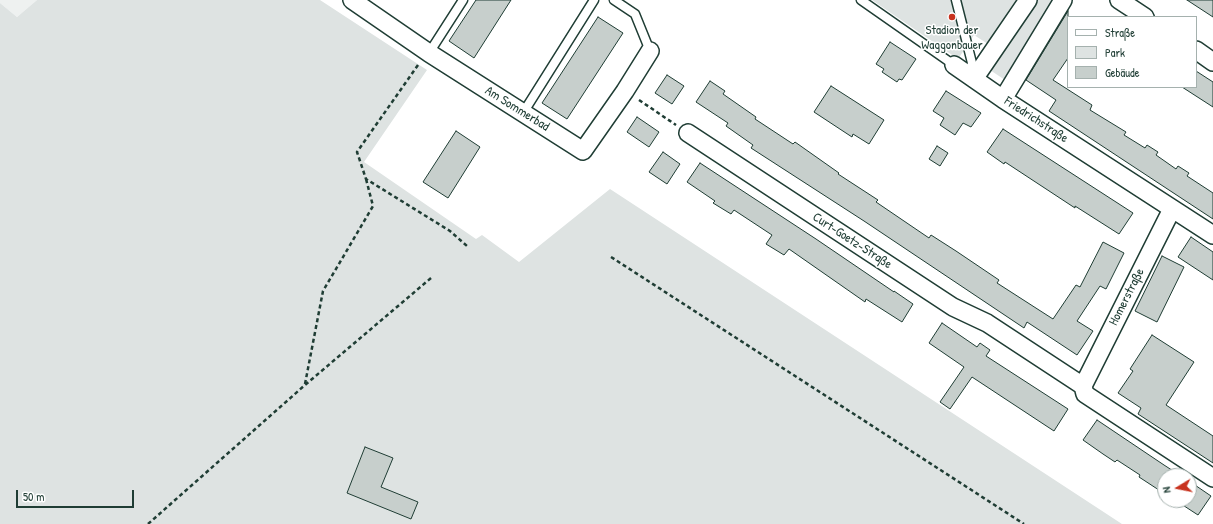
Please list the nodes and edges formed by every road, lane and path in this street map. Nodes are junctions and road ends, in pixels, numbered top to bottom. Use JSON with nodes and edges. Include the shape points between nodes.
{"nodes":[{"id":1,"x":352,"y":0,"type":"edge"},
{"id":2,"x":463,"y":0,"type":"edge"},
{"id":3,"x":594,"y":0,"type":"edge"},
{"id":4,"x":614,"y":0,"type":"edge"},
{"id":5,"x":861,"y":0,"type":"edge"},
{"id":6,"x":956,"y":0,"type":"edge"},
{"id":7,"x":1028,"y":0,"type":"edge"},
{"id":8,"x":1063,"y":0,"type":"edge"},
{"id":9,"x":1119,"y":0,"type":"edge"},
{"id":10,"x":1143,"y":16,"type":"edge"},
{"id":11,"x":650,"y":51,"type":"joint"},
{"id":12,"x":1197,"y":51,"type":"edge"},
{"id":13,"x":429,"y":53,"type":"junction"},
{"id":14,"x":1213,"y":62,"type":"edge"},
{"id":15,"x":954,"y":65,"type":"joint"},
{"id":16,"x":971,"y":77,"type":"junction"},
{"id":17,"x":625,"y":91,"type":"junction"},
{"id":18,"x":1003,"y":98,"type":"junction"},
{"id":19,"x":523,"y":112,"type":"junction"},
{"id":20,"x":688,"y":133,"type":"joint"},
{"id":21,"x":366,"y":179,"type":"junction"},
{"id":22,"x":1172,"y":208,"type":"junction"},
{"id":23,"x":1213,"y":235,"type":"edge"},
{"id":24,"x":467,"y":246,"type":"dead end"},
{"id":25,"x":611,"y":257,"type":"dead end"},
{"id":26,"x":431,"y":278,"type":"dead end"},
{"id":27,"x":305,"y":385,"type":"junction"},
{"id":28,"x":1083,"y":386,"type":"junction"},
{"id":29,"x":1213,"y":478,"type":"edge"},
{"id":30,"x":148,"y":524,"type":"edge"},
{"id":31,"x":1024,"y":524,"type":"edge"}],
"edges":[{"from":1,"to":13,"type":"street","name":"Am Sommerbad"},
{"from":2,"to":13,"type":"lane"},
{"from":3,"to":19,"type":"lane"},
{"from":4,"to":11,"type":"lane","via":[[635,14]]},
{"from":5,"to":15,"type":"lane","name":"Friedrichstraße"},
{"from":6,"to":16,"type":"lane","via":[[972,63]]},
{"from":7,"to":16,"type":"street"},
{"from":8,"to":18,"type":"street"},
{"from":9,"to":10,"type":"street"},
{"from":11,"to":17,"type":"street","name":"Am Sommerbad"},
{"from":12,"to":14,"type":"street"},
{"from":13,"to":19,"type":"street","name":"Am Sommerbad"},
{"from":13,"to":21,"type":"path","via":[[420,60],[357,152]]},
{"from":15,"to":16,"type":"street","name":"Friedrichstraße"},
{"from":16,"to":18,"type":"street","name":"Friedrichstraße"},
{"from":17,"to":19,"type":"street","name":"Am Sommerbad","via":[[583,151]]},
{"from":17,"to":20,"type":"path"},
{"from":18,"to":22,"type":"street","name":"Friedrichstraße"},
{"from":20,"to":28,"type":"street","name":"Curt-Goetz-Straße","via":[[953,307],[987,323]]},
{"from":21,"to":24,"type":"path","via":[[450,231]]},
{"from":21,"to":27,"type":"path","via":[[372,206],[323,291]]},
{"from":22,"to":23,"type":"street","name":"Friedrichstraße"},
{"from":22,"to":28,"type":"street","name":"Homerstraße"},
{"from":25,"to":31,"type":"path"},
{"from":26,"to":27,"type":"path"},
{"from":27,"to":30,"type":"path"},
{"from":28,"to":29,"type":"street","name":"Curt-Goetz-Straße","via":[[1085,394]]}]}
